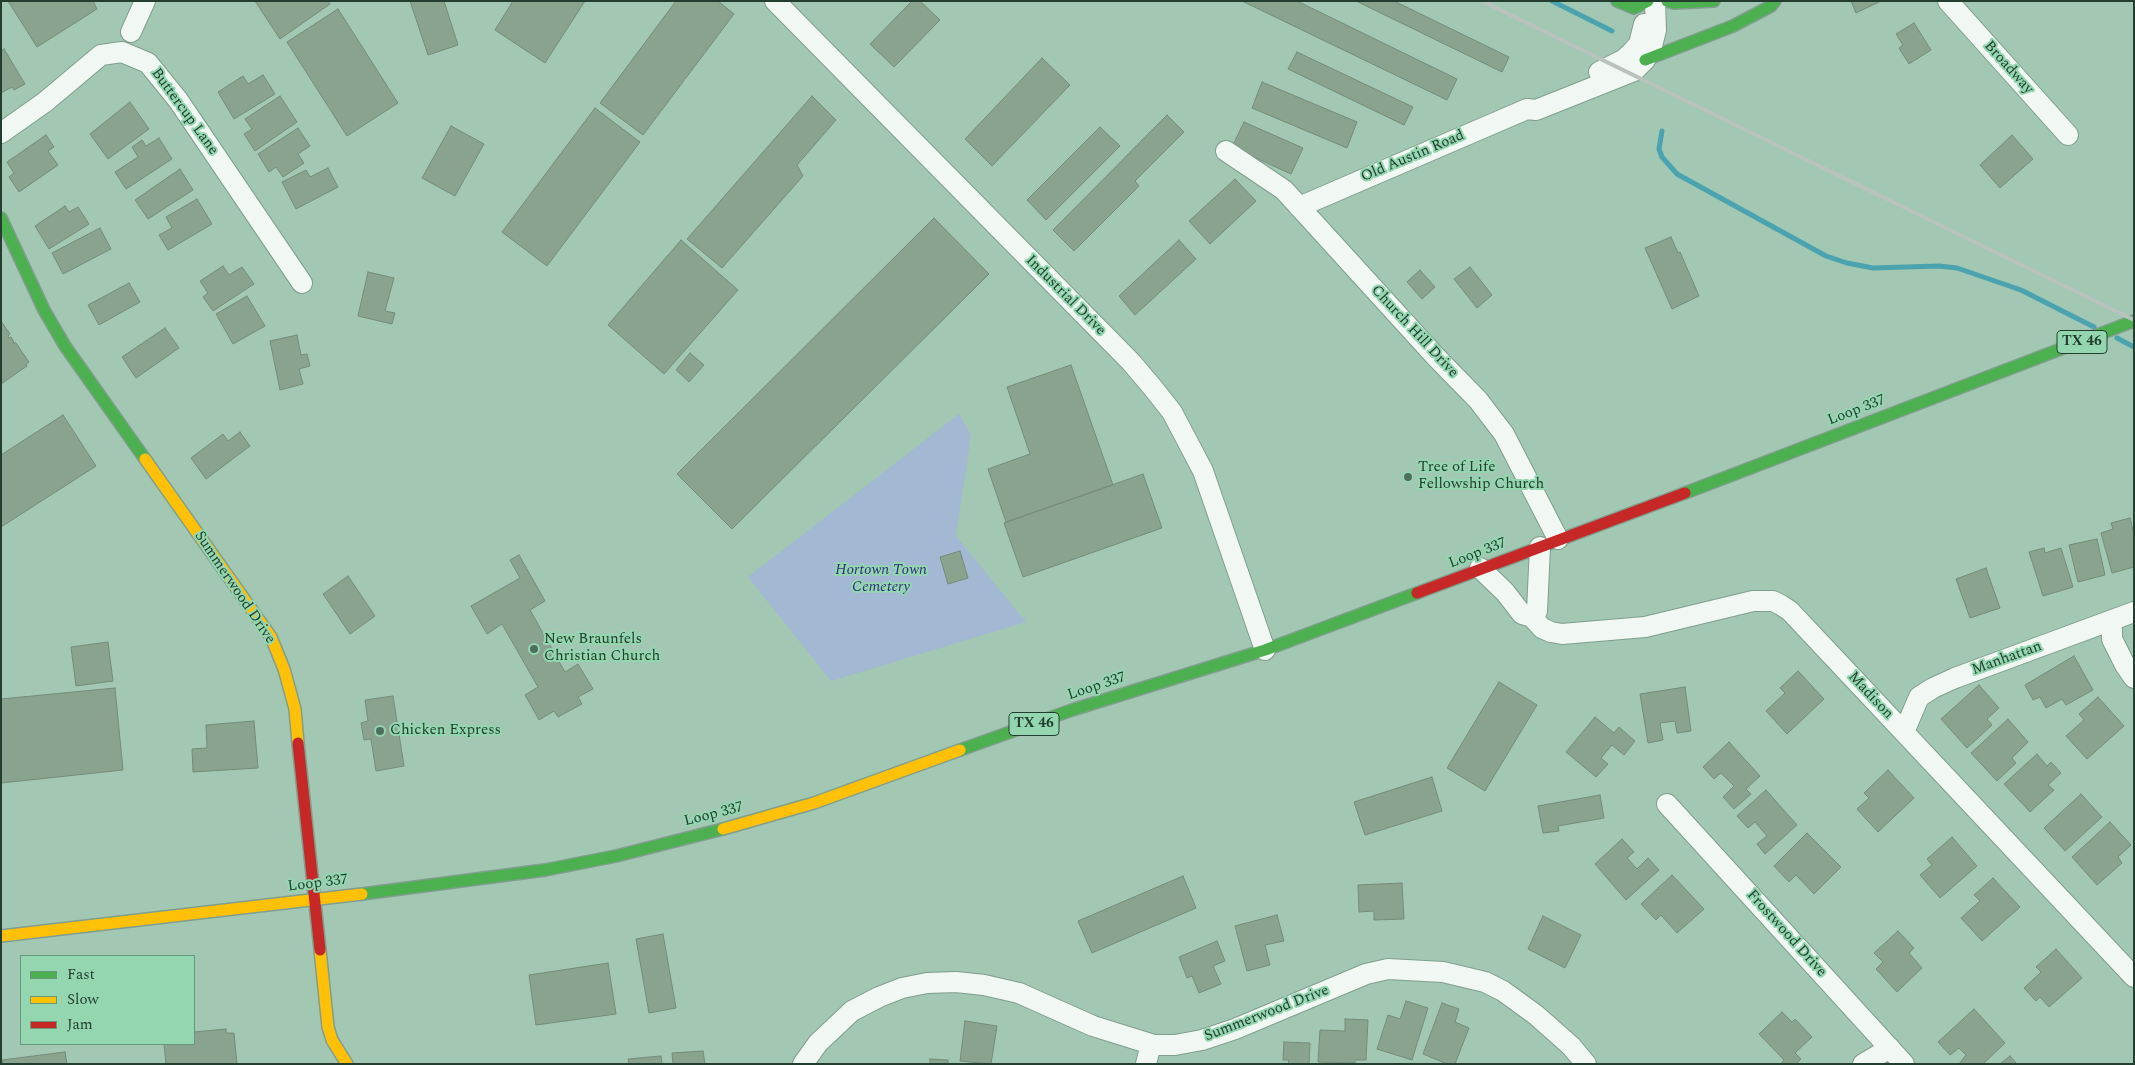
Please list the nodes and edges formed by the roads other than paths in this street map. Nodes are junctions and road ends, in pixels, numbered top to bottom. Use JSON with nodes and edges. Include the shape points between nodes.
{"nodes":[{"id":1,"x":145,"y":1,"type":"edge"},
{"id":2,"x":775,"y":1,"type":"edge"},
{"id":3,"x":1617,"y":1,"type":"edge"},
{"id":4,"x":1648,"y":1,"type":"edge"},
{"id":5,"x":1654,"y":1,"type":"edge"},
{"id":6,"x":1667,"y":1,"type":"edge"},
{"id":7,"x":1714,"y":1,"type":"edge"},
{"id":8,"x":1775,"y":1,"type":"edge"},
{"id":9,"x":1948,"y":1,"type":"edge"},
{"id":10,"x":131,"y":32,"type":"dead end"},
{"id":11,"x":1645,"y":60,"type":"junction"},
{"id":12,"x":1527,"y":109,"type":"junction"},
{"id":13,"x":1,"y":133,"type":"edge"},
{"id":14,"x":2068,"y":135,"type":"dead end"},
{"id":15,"x":1226,"y":151,"type":"dead end"},
{"id":16,"x":1299,"y":207,"type":"junction"},
{"id":17,"x":1,"y":218,"type":"edge"},
{"id":18,"x":302,"y":283,"type":"dead end"},
{"id":19,"x":2134,"y":321,"type":"edge"},
{"id":20,"x":1549,"y":543,"type":"junction"},
{"id":21,"x":1480,"y":568,"type":"junction"},
{"id":22,"x":2134,"y":612,"type":"edge"},
{"id":23,"x":1532,"y":617,"type":"junction"},
{"id":24,"x":2112,"y":621,"type":"junction"},
{"id":25,"x":1265,"y":650,"type":"junction"},
{"id":26,"x":2134,"y":678,"type":"edge"},
{"id":27,"x":1904,"y":732,"type":"junction"},
{"id":28,"x":1667,"y":804,"type":"dead end"},
{"id":29,"x":315,"y":900,"type":"junction"},
{"id":30,"x":1,"y":936,"type":"edge"},
{"id":31,"x":2134,"y":977,"type":"edge"},
{"id":32,"x":1151,"y":1044,"type":"junction"},
{"id":33,"x":1890,"y":1048,"type":"junction"},
{"id":34,"x":347,"y":1064,"type":"edge"},
{"id":35,"x":803,"y":1064,"type":"edge"},
{"id":36,"x":1146,"y":1064,"type":"edge"},
{"id":37,"x":1586,"y":1064,"type":"edge"},
{"id":38,"x":1863,"y":1064,"type":"edge"},
{"id":39,"x":1904,"y":1064,"type":"edge"}],
"edges":[{"from":1,"to":10,"type":"street"},
{"from":2,"to":25,"type":"street","name":"Industrial Drive","via":[[1153,388],[1177,421],[1203,471]]},
{"from":3,"to":4,"type":"main road","via":[[1634,8]]},
{"from":5,"to":11,"type":"street","name":"Old Austin Road","via":[[1656,30]]},
{"from":5,"to":12,"type":"street","name":"Old Austin Road","via":[[1639,44],[1628,57],[1533,100]]},
{"from":6,"to":7,"type":"main road"},
{"from":8,"to":11,"type":"main road","via":[[1733,26]]},
{"from":9,"to":14,"type":"street","name":"Broadway"},
{"from":11,"to":12,"type":"street","name":"Old Austin Road","via":[[1630,73],[1536,110]]},
{"from":12,"to":16,"type":"street","name":"Old Austin Road"},
{"from":13,"to":18,"type":"street","name":"Buttercup Lane","via":[[45,102],[101,55],[122,52],[148,63],[178,100]]},
{"from":15,"to":16,"type":"street","name":"Church Hill Drive","via":[[1284,190]]},
{"from":16,"to":20,"type":"street","name":"Church Hill Drive","via":[[1478,400],[1504,434],[1520,463]]},
{"from":17,"to":29,"type":"main road","name":"Summerwood Drive","via":[[44,310],[65,346],[271,637],[296,709]]},
{"from":19,"to":20,"type":"main road","name":"Loop 337","number":"TX 46"},
{"from":20,"to":21,"type":"main road","name":"Loop 337","number":"TX 46"},
{"from":20,"to":23,"type":"street","via":[[1537,612]]},
{"from":21,"to":23,"type":"street","name":"Madison","via":[[1522,614]]},
{"from":21,"to":25,"type":"main road","name":"Loop 337","number":"TX 46"},
{"from":22,"to":24,"type":"street","name":"Manhattan"},
{"from":23,"to":27,"type":"street","name":"Madison","via":[[1551,632],[1577,634],[1645,627],[1753,601],[1773,601],[1790,611]]},
{"from":24,"to":26,"type":"street","via":[[2112,639]]},
{"from":24,"to":27,"type":"street","name":"Manhattan","via":[[1933,688],[1919,698]]},
{"from":25,"to":29,"type":"main road","name":"Loop 337","number":"TX 46","via":[[1072,710],[814,803],[735,826],[616,856],[544,870]]},
{"from":27,"to":31,"type":"street","name":"Madison"},
{"from":28,"to":33,"type":"street","name":"Frostwood Drive"},
{"from":29,"to":30,"type":"main road","name":"Loop 337","number":"TX 46"},
{"from":29,"to":34,"type":"main road","name":"Summerwood Drive","via":[[328,1027]]},
{"from":32,"to":35,"type":"street","name":"Summerwood Drive","via":[[1093,1026],[1019,993],[984,985],[927,983],[902,988],[852,1011],[818,1044]]},
{"from":32,"to":36,"type":"street"},
{"from":32,"to":37,"type":"street","name":"Summerwood Drive","via":[[1175,1045],[1234,1030],[1366,974],[1388,969],[1417,970],[1468,977],[1503,991],[1536,1015]]},
{"from":33,"to":38,"type":"street"},
{"from":33,"to":39,"type":"street","name":"Frostwood Drive"}]}
